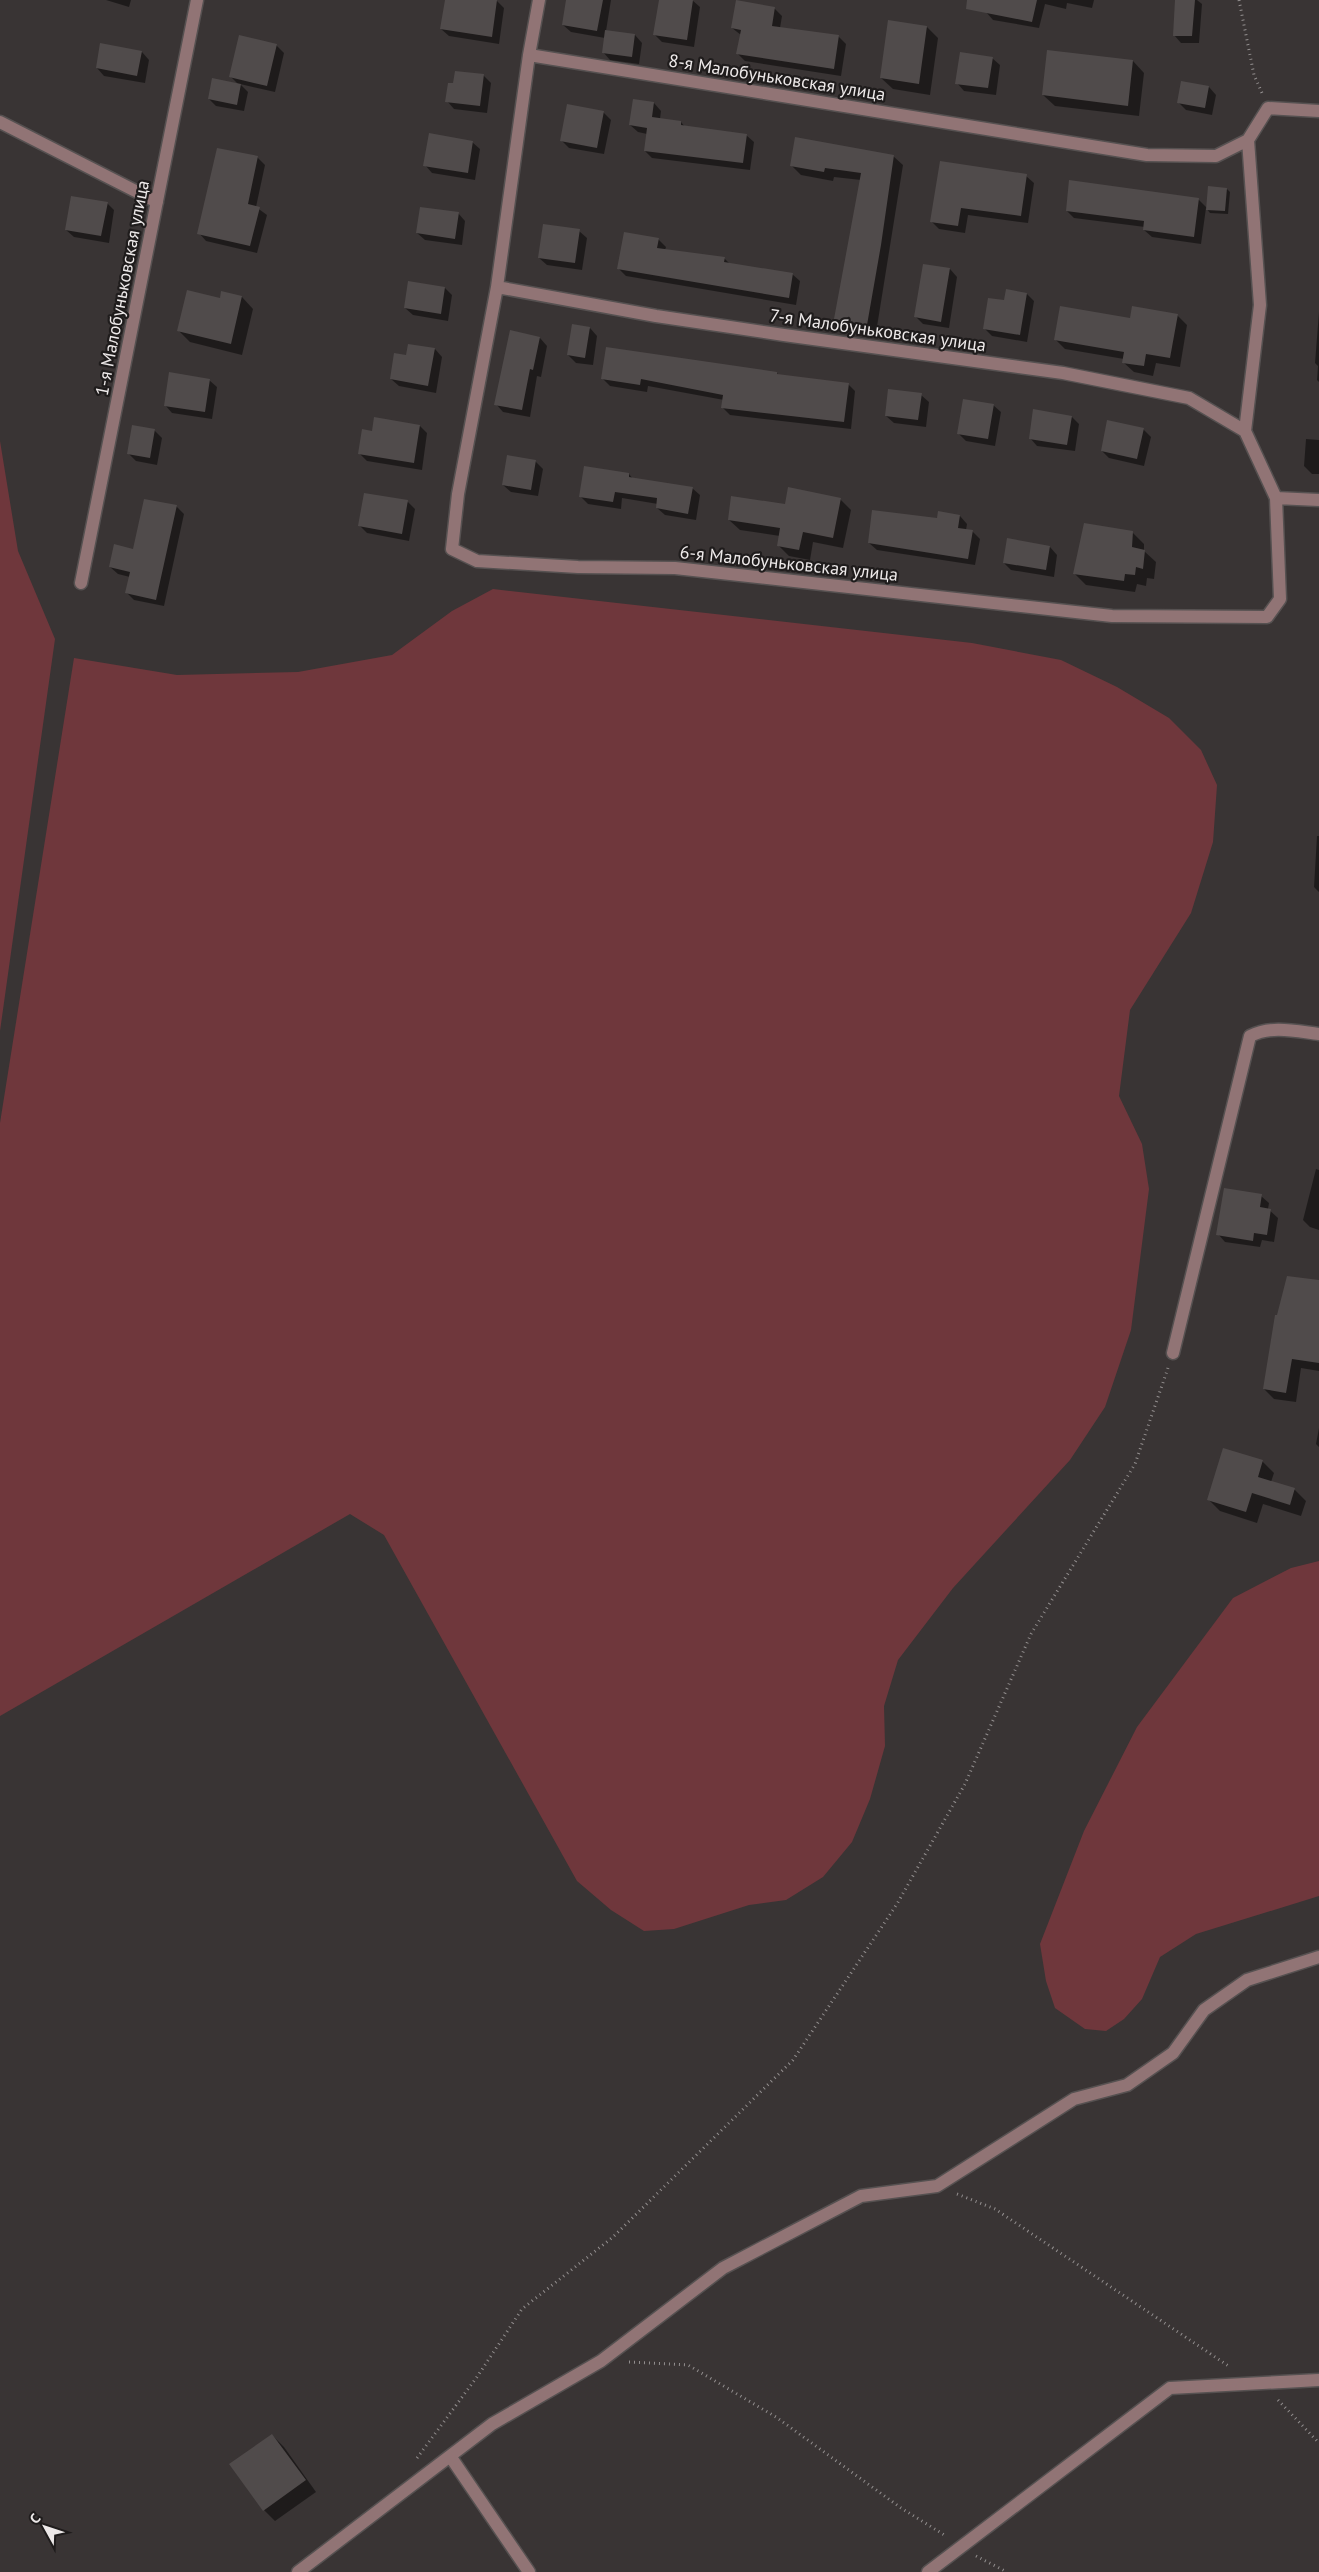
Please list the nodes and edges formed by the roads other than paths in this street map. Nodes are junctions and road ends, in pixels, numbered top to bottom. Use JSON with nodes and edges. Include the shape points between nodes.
{"nodes":[{"id":1,"x":197,"y":0,"type":"edge"},
{"id":2,"x":539,"y":0,"type":"edge"},
{"id":3,"x":529,"y":55,"type":"junction"},
{"id":4,"x":1319,"y":111,"type":"edge"},
{"id":5,"x":0,"y":122,"type":"edge"},
{"id":6,"x":1248,"y":140,"type":"junction"},
{"id":7,"x":157,"y":202,"type":"junction"},
{"id":8,"x":497,"y":287,"type":"junction"},
{"id":9,"x":1246,"y":431,"type":"junction"},
{"id":10,"x":1276,"y":498,"type":"junction"},
{"id":11,"x":1319,"y":500,"type":"edge"},
{"id":12,"x":81,"y":583,"type":"dead end"},
{"id":13,"x":1319,"y":1034,"type":"edge"},
{"id":14,"x":1173,"y":1353,"type":"road end"},
{"id":15,"x":1319,"y":1957,"type":"edge"},
{"id":16,"x":1319,"y":2380,"type":"edge"},
{"id":17,"x":450,"y":2456,"type":"junction"},
{"id":18,"x":298,"y":2572,"type":"edge"},
{"id":19,"x":529,"y":2572,"type":"edge"},
{"id":20,"x":928,"y":2572,"type":"edge"}],
"edges":[{"from":1,"to":7,"type":"street","name":"1-я Малобуньковская улица"},
{"from":2,"to":3,"type":"street"},
{"from":3,"to":6,"type":"street","name":"8-я Малобуньковская улица","via":[[1147,155],[1216,156]]},
{"from":3,"to":8,"type":"street"},
{"from":4,"to":6,"type":"street","via":[[1268,108]]},
{"from":5,"to":7,"type":"street"},
{"from":6,"to":9,"type":"street","via":[[1260,305]]},
{"from":7,"to":12,"type":"street","name":"1-я Малобуньковская улица"},
{"from":8,"to":9,"type":"street","name":"7-я Малобуньковская улица","via":[[754,331],[1073,375],[1189,398]]},
{"from":8,"to":10,"type":"street","name":"6-я Малобуньковская улица","via":[[458,494],[452,548],[477,561],[675,568],[1112,616],[1267,617],[1280,599]]},
{"from":9,"to":10,"type":"street"},
{"from":10,"to":11,"type":"street"},
{"from":13,"to":14,"type":"street","via":[[1262,1030],[1250,1036]]},
{"from":15,"to":17,"type":"street","via":[[1247,1980],[1204,2010],[1173,2053],[1127,2085],[1074,2099],[937,2186],[861,2196],[723,2268],[601,2361],[492,2424]]},
{"from":16,"to":20,"type":"street","via":[[1170,2388]]},
{"from":17,"to":18,"type":"street"},
{"from":17,"to":19,"type":"street"}]}
